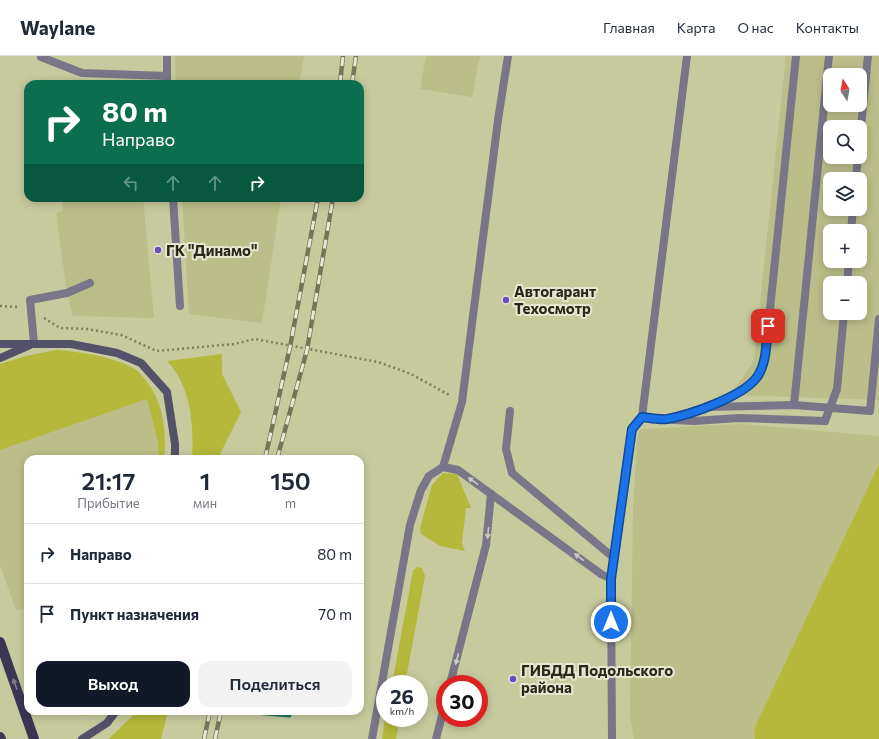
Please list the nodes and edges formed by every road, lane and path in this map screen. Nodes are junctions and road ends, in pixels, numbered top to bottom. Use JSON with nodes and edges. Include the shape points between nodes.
{"nodes":[{"id":1,"x":167,"y":56,"type":"edge"},
{"id":2,"x":508,"y":56,"type":"edge"},
{"id":3,"x":688,"y":56,"type":"edge"},
{"id":4,"x":796,"y":56,"type":"edge"},
{"id":5,"x":829,"y":56,"type":"edge"},
{"id":6,"x":868,"y":56,"type":"edge"},
{"id":7,"x":41,"y":57,"type":"dead end"},
{"id":8,"x":167,"y":80,"type":"edge"},
{"id":9,"x":862,"y":120,"type":"edge"},
{"id":10,"x":173,"y":202,"type":"edge"},
{"id":11,"x":90,"y":283,"type":"dead end"},
{"id":12,"x":0,"y":306,"type":"edge"},
{"id":13,"x":180,"y":306,"type":"dead end"},
{"id":14,"x":20,"y":307,"type":"dead end"},
{"id":15,"x":879,"y":319,"type":"edge"},
{"id":16,"x":843,"y":320,"type":"edge"},
{"id":17,"x":50,"y":322,"type":"dead end"},
{"id":18,"x":34,"y":343,"type":"junction"},
{"id":19,"x":0,"y":344,"type":"edge"},
{"id":20,"x":0,"y":358,"type":"edge"},
{"id":21,"x":462,"y":402,"type":"junction"},
{"id":22,"x":794,"y":404,"type":"junction"},
{"id":23,"x":706,"y":408,"type":"junction"},
{"id":24,"x":510,"y":411,"type":"dead end"},
{"id":25,"x":642,"y":417,"type":"junction"},
{"id":26,"x":666,"y":419,"type":"junction"},
{"id":27,"x":175,"y":455,"type":"edge"},
{"id":28,"x":444,"y":468,"type":"junction"},
{"id":29,"x":491,"y":494,"type":"junction"},
{"id":30,"x":614,"y":558,"type":"junction"},
{"id":31,"x":611,"y":579,"type":"junction"},
{"id":32,"x":0,"y":642,"type":"edge"},
{"id":33,"x":452,"y":675,"type":"edge"},
{"id":34,"x":24,"y":710,"type":"edge"},
{"id":35,"x":26,"y":715,"type":"edge"},
{"id":36,"x":113,"y":715,"type":"edge"},
{"id":37,"x":439,"y":727,"type":"edge"},
{"id":38,"x":34,"y":739,"type":"edge"},
{"id":39,"x":82,"y":739,"type":"edge"},
{"id":40,"x":372,"y":739,"type":"edge"},
{"id":41,"x":436,"y":739,"type":"edge"},
{"id":42,"x":612,"y":739,"type":"edge"}],
"edges":[{"from":1,"to":8,"type":"street"},
{"from":2,"to":21,"type":"street"},
{"from":3,"to":25,"type":"street"},
{"from":4,"to":23,"type":"street","via":[[765,358],[758,377],[743,390]]},
{"from":5,"to":22,"type":"street"},
{"from":6,"to":9,"type":"street"},
{"from":7,"to":8,"type":"street","via":[[82,73]]},
{"from":10,"to":13,"type":"street"},
{"from":11,"to":18,"type":"street","via":[[67,293],[30,300]]},
{"from":12,"to":14,"type":"path"},
{"from":15,"to":22,"type":"street","via":[[870,411]]},
{"from":16,"to":26,"type":"street","bridge":true,"via":[[837,389],[825,421]]},
{"from":17,"to":21,"type":"path","via":[[60,328],[87,329],[121,335],[157,351],[234,344],[255,339],[378,362],[411,374]]},
{"from":18,"to":19,"type":"street"},
{"from":18,"to":20,"type":"street"},
{"from":18,"to":27,"type":"street","via":[[70,344],[117,353],[141,363],[167,392]]},
{"from":21,"to":28,"type":"street"},
{"from":22,"to":23,"type":"street"},
{"from":23,"to":26,"type":"street"},
{"from":24,"to":30,"type":"street","via":[[506,449],[512,473]]},
{"from":25,"to":26,"type":"street"},
{"from":25,"to":30,"type":"street","via":[[632,429]]},
{"from":29,"to":28,"type":"street","one_way":true,"via":[[458,470]]},
{"from":28,"to":40,"type":"street","via":[[429,476],[421,490],[410,525]]},
{"from":31,"to":29,"type":"street","one_way":true},
{"from":29,"to":33,"type":"street","one_way":true,"via":[[486,545]]},
{"from":30,"to":31,"type":"street"},
{"from":31,"to":42,"type":"street"},
{"from":34,"to":32,"type":"main road","one_way":true},
{"from":38,"to":35,"type":"main road","one_way":true},
{"from":36,"to":39,"type":"street","via":[[107,723]]},
{"from":37,"to":41,"type":"street"}]}
